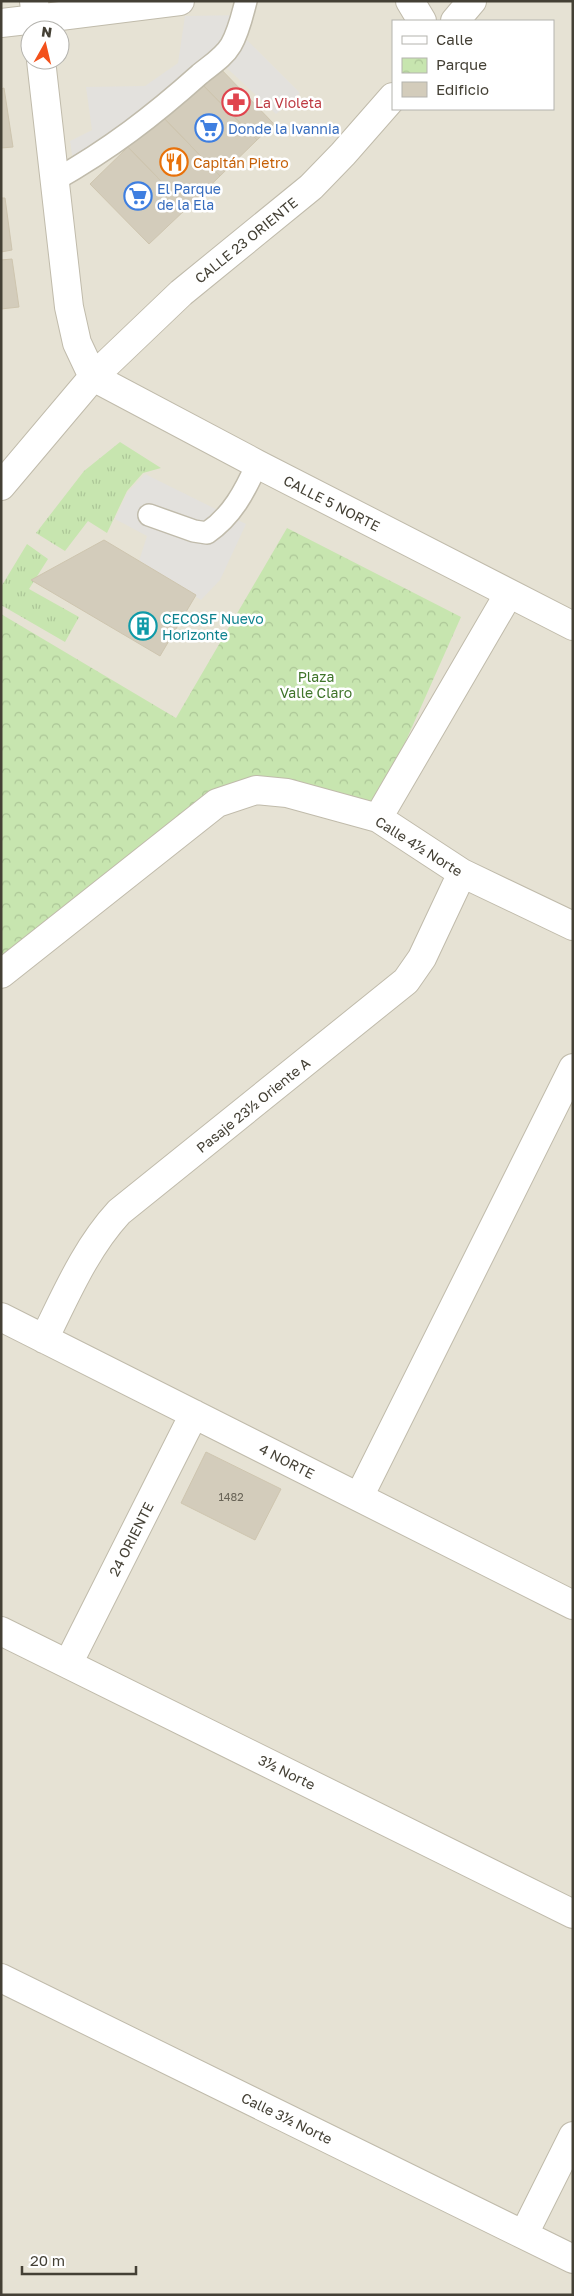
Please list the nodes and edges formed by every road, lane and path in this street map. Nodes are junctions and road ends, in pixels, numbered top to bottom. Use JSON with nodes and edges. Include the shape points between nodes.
{"nodes":[{"id":1,"x":180,"y":1,"type":"edge"},
{"id":2,"x":246,"y":1,"type":"edge"},
{"id":3,"x":410,"y":1,"type":"edge"},
{"id":4,"x":472,"y":1,"type":"edge"},
{"id":5,"x":35,"y":17,"type":"edge"},
{"id":6,"x":421,"y":20,"type":"edge"},
{"id":7,"x":456,"y":20,"type":"edge"},
{"id":8,"x":1,"y":23,"type":"edge"},
{"id":9,"x":41,"y":70,"type":"edge"},
{"id":10,"x":392,"y":98,"type":"edge"},
{"id":11,"x":55,"y":180,"type":"junction"},
{"id":12,"x":93,"y":377,"type":"junction"},
{"id":13,"x":257,"y":464,"type":"junction"},
{"id":14,"x":1,"y":486,"type":"edge"},
{"id":15,"x":149,"y":515,"type":"dead end"},
{"id":16,"x":508,"y":595,"type":"junction"},
{"id":17,"x":573,"y":626,"type":"edge"},
{"id":18,"x":378,"y":818,"type":"junction"},
{"id":19,"x":462,"y":873,"type":"junction"},
{"id":20,"x":573,"y":926,"type":"edge"},
{"id":21,"x":1,"y":974,"type":"edge"},
{"id":22,"x":573,"y":1068,"type":"edge"},
{"id":23,"x":1,"y":1317,"type":"edge"},
{"id":24,"x":44,"y":1339,"type":"junction"},
{"id":25,"x":194,"y":1414,"type":"junction"},
{"id":26,"x":358,"y":1497,"type":"junction"},
{"id":27,"x":573,"y":1605,"type":"edge"},
{"id":28,"x":1,"y":1631,"type":"edge"},
{"id":29,"x":68,"y":1664,"type":"junction"},
{"id":30,"x":573,"y":1914,"type":"edge"},
{"id":31,"x":1,"y":1978,"type":"edge"},
{"id":32,"x":573,"y":2136,"type":"edge"},
{"id":33,"x":524,"y":2234,"type":"junction"},
{"id":34,"x":573,"y":2259,"type":"edge"}],
"edges":[{"from":1,"to":5,"type":"street"},
{"from":2,"to":11,"type":"lane","via":[[239,28],[230,46],[216,62],[164,107],[98,156]]},
{"from":3,"to":6,"type":"street"},
{"from":4,"to":7,"type":"street"},
{"from":5,"to":8,"type":"street"},
{"from":9,"to":11,"type":"street"},
{"from":10,"to":12,"type":"street","name":"CALLE 23 ORIENTE","via":[[311,187],[181,293]]},
{"from":11,"to":12,"type":"street","via":[[72,326]]},
{"from":12,"to":13,"type":"street","name":"CALLE 5 NORTE"},
{"from":12,"to":14,"type":"street","name":"CALLE 23 ORIENTE"},
{"from":13,"to":15,"type":"lane","via":[[242,497],[218,526],[207,533]]},
{"from":13,"to":16,"type":"street","name":"CALLE 5 NORTE"},
{"from":16,"to":17,"type":"street","name":"CALLE 5 NORTE"},
{"from":16,"to":18,"type":"street"},
{"from":18,"to":19,"type":"street","name":"Calle 4½ Norte"},
{"from":18,"to":21,"type":"street","name":"Calle 4½ Norte","via":[[287,793],[256,790],[217,803]]},
{"from":19,"to":20,"type":"street","name":"Calle 4½ Norte"},
{"from":19,"to":24,"type":"street","name":"Pasaje 23½ Oriente A","via":[[422,958],[406,981],[119,1212],[95,1240]]},
{"from":22,"to":26,"type":"street"},
{"from":23,"to":24,"type":"street","name":"4 NORTE"},
{"from":24,"to":25,"type":"street","name":"4 NORTE"},
{"from":25,"to":26,"type":"street","name":"4 NORTE"},
{"from":25,"to":29,"type":"street","name":"24 ORIENTE"},
{"from":26,"to":27,"type":"street","name":"4 NORTE"},
{"from":28,"to":29,"type":"street","name":"3½ Norte"},
{"from":29,"to":30,"type":"street","name":"3½ Norte"},
{"from":31,"to":33,"type":"street","name":"Calle 3½ Norte"},
{"from":32,"to":33,"type":"street"},
{"from":33,"to":34,"type":"street","name":"Calle 3½ Norte"}]}
